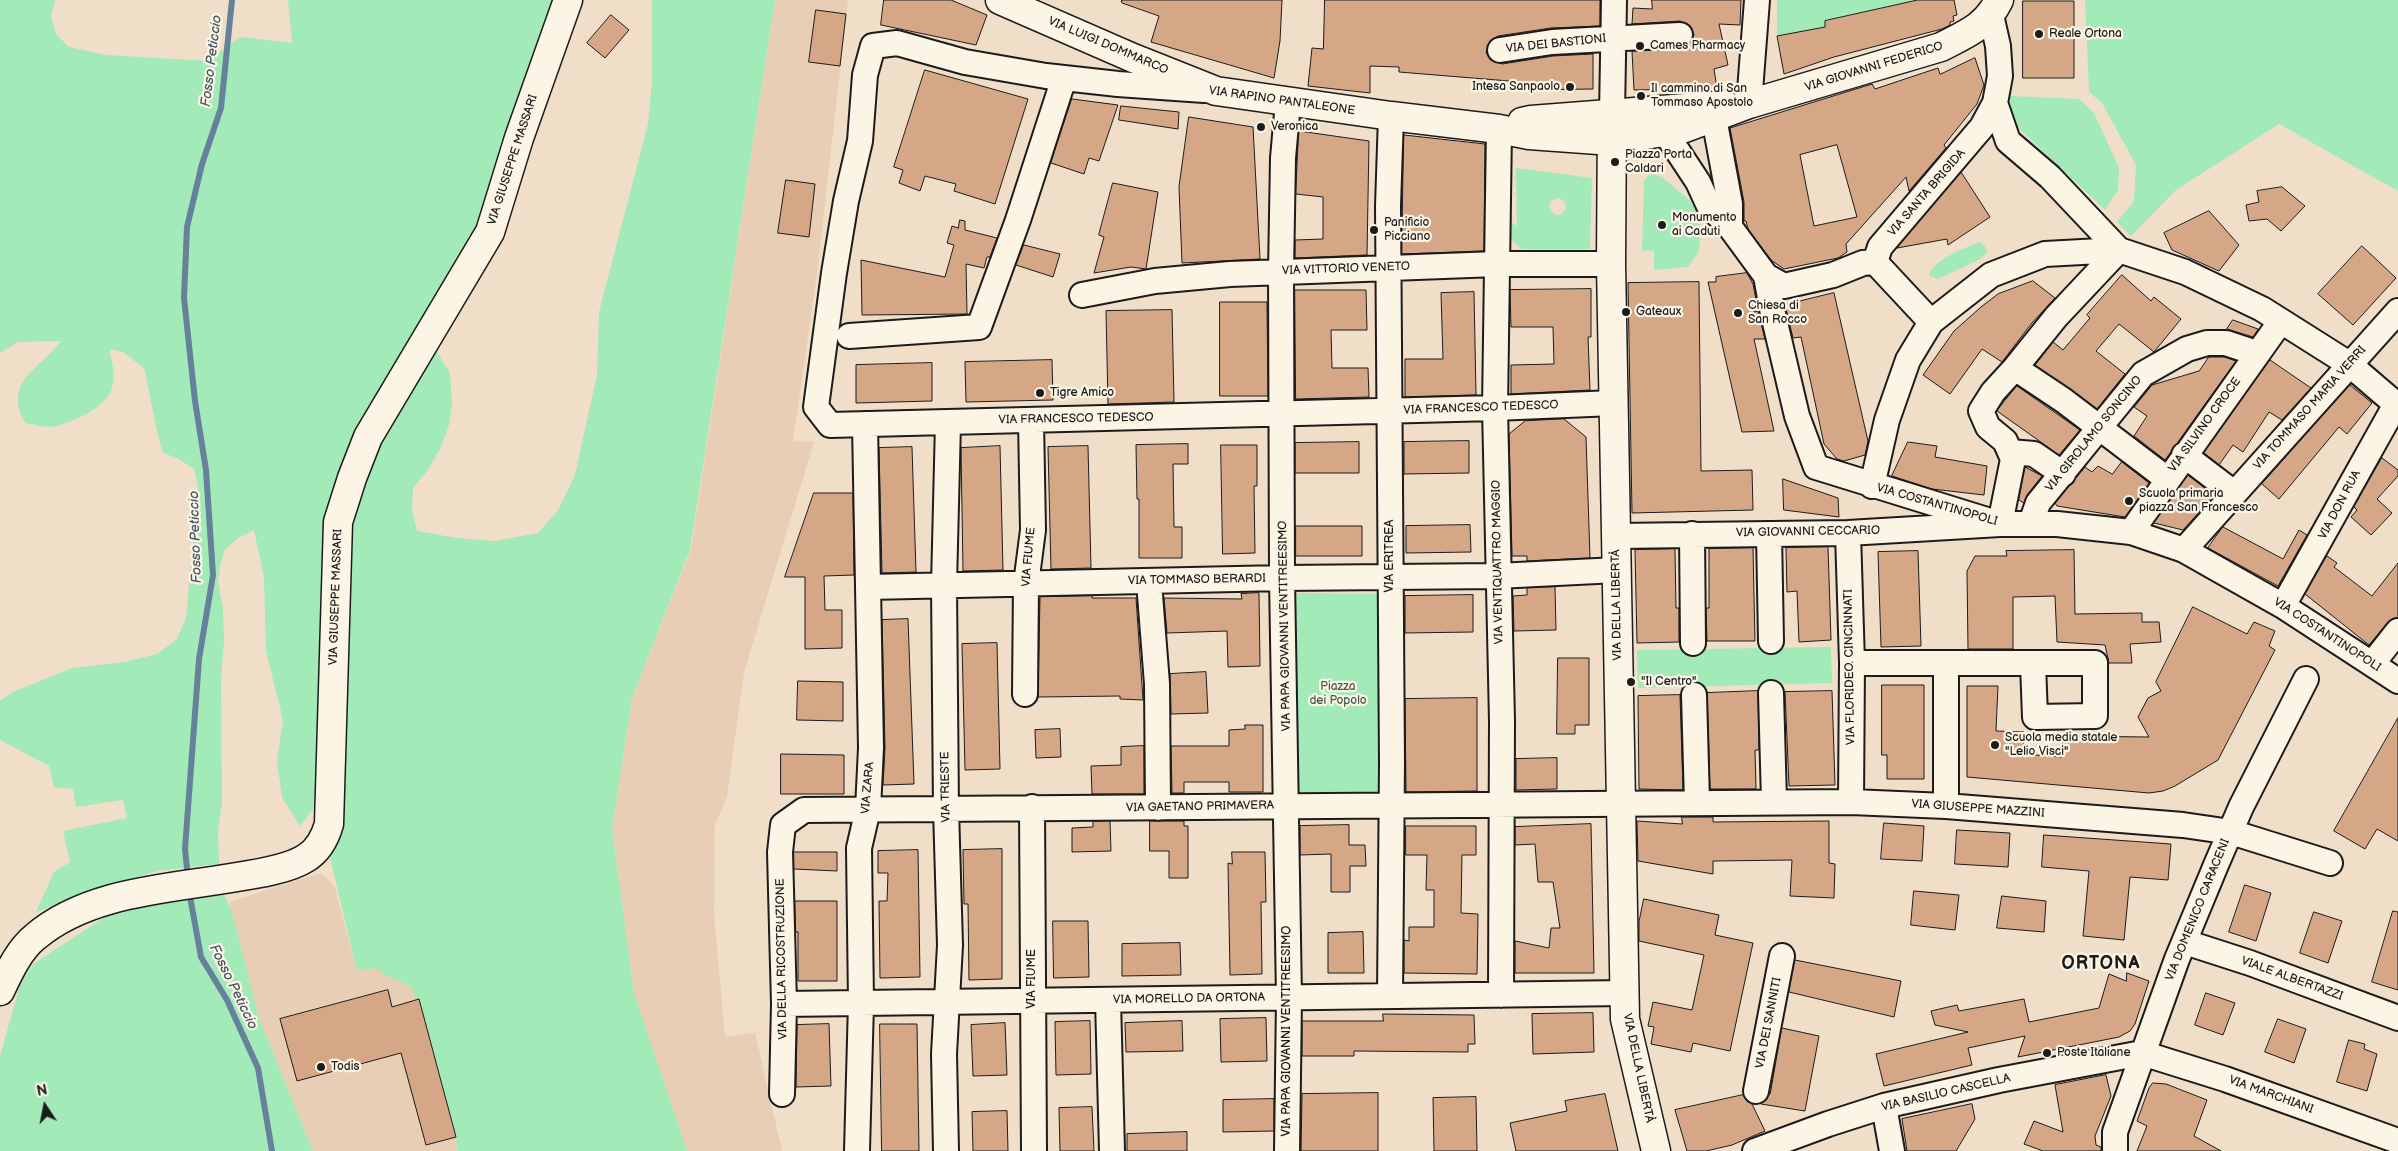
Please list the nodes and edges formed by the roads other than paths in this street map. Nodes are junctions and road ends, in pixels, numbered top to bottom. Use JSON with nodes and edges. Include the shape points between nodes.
{"nodes":[{"id":1,"x":568,"y":0,"type":"edge"},
{"id":2,"x":1000,"y":0,"type":"edge"},
{"id":3,"x":1614,"y":0,"type":"edge"},
{"id":4,"x":1758,"y":0,"type":"edge"},
{"id":5,"x":1995,"y":8,"type":"edge"},
{"id":6,"x":1680,"y":35,"type":"dead end"},
{"id":7,"x":1613,"y":38,"type":"junction"},
{"id":8,"x":1500,"y":50,"type":"dead end"},
{"id":9,"x":1064,"y":78,"type":"junction"},
{"id":10,"x":1216,"y":91,"type":"junction"},
{"id":11,"x":1288,"y":102,"type":"junction"},
{"id":12,"x":1995,"y":103,"type":"junction"},
{"id":13,"x":1749,"y":104,"type":"junction"},
{"id":14,"x":1391,"y":116,"type":"junction"},
{"id":15,"x":1714,"y":118,"type":"junction"},
{"id":16,"x":1612,"y":128,"type":"junction"},
{"id":17,"x":1499,"y":129,"type":"junction"},
{"id":18,"x":1665,"y":132,"type":"junction"},
{"id":19,"x":860,"y":141,"type":"joint"},
{"id":20,"x":1730,"y":227,"type":"junction"},
{"id":21,"x":2119,"y":250,"type":"junction"},
{"id":22,"x":1875,"y":262,"type":"junction"},
{"id":23,"x":1497,"y":264,"type":"junction"},
{"id":24,"x":1611,"y":264,"type":"junction"},
{"id":25,"x":1388,"y":267,"type":"junction"},
{"id":26,"x":1281,"y":271,"type":"junction"},
{"id":27,"x":1766,"y":276,"type":"junction"},
{"id":28,"x":1082,"y":295,"type":"dead end"},
{"id":29,"x":2398,"y":311,"type":"edge"},
{"id":30,"x":2281,"y":321,"type":"junction"},
{"id":31,"x":1931,"y":322,"type":"junction"},
{"id":32,"x":849,"y":336,"type":"dead end"},
{"id":33,"x":2256,"y":354,"type":"junction"},
{"id":34,"x":2349,"y":364,"type":"junction"},
{"id":35,"x":2014,"y":368,"type":"junction"},
{"id":36,"x":1614,"y":403,"type":"junction"},
{"id":37,"x":2397,"y":405,"type":"edge"},
{"id":38,"x":1495,"y":408,"type":"junction"},
{"id":39,"x":1391,"y":410,"type":"junction"},
{"id":40,"x":1282,"y":414,"type":"junction"},
{"id":41,"x":1031,"y":420,"type":"junction"},
{"id":42,"x":948,"y":423,"type":"junction"},
{"id":43,"x":864,"y":424,"type":"junction"},
{"id":44,"x":2100,"y":429,"type":"junction"},
{"id":45,"x":2010,"y":452,"type":"junction"},
{"id":46,"x":2184,"y":455,"type":"junction"},
{"id":47,"x":2063,"y":474,"type":"junction"},
{"id":48,"x":2166,"y":479,"type":"junction"},
{"id":49,"x":1872,"y":486,"type":"junction"},
{"id":50,"x":2234,"y":493,"type":"junction"},
{"id":51,"x":2031,"y":523,"type":"junction"},
{"id":52,"x":2000,"y":524,"type":"junction"},
{"id":53,"x":2131,"y":532,"type":"junction"},
{"id":54,"x":1848,"y":533,"type":"junction"},
{"id":55,"x":1692,"y":534,"type":"junction"},
{"id":56,"x":1769,"y":534,"type":"junction"},
{"id":57,"x":1616,"y":536,"type":"junction"},
{"id":58,"x":2184,"y":550,"type":"junction"},
{"id":59,"x":1617,"y":570,"type":"junction"},
{"id":60,"x":1497,"y":576,"type":"junction"},
{"id":61,"x":1389,"y":577,"type":"junction"},
{"id":62,"x":1282,"y":578,"type":"junction"},
{"id":63,"x":1149,"y":582,"type":"junction"},
{"id":64,"x":1026,"y":584,"type":"junction"},
{"id":65,"x":944,"y":585,"type":"junction"},
{"id":66,"x":868,"y":587,"type":"junction"},
{"id":67,"x":2284,"y":606,"type":"junction"},
{"id":68,"x":2398,"y":631,"type":"edge"},
{"id":69,"x":1771,"y":641,"type":"dead end"},
{"id":70,"x":1694,"y":643,"type":"dead end"},
{"id":71,"x":1852,"y":663,"type":"junction"},
{"id":72,"x":1946,"y":663,"type":"junction"},
{"id":73,"x":2032,"y":664,"type":"dead end"},
{"id":74,"x":2372,"y":664,"type":"junction"},
{"id":75,"x":2306,"y":679,"type":"dead end"},
{"id":76,"x":2398,"y":681,"type":"edge"},
{"id":77,"x":1771,"y":693,"type":"dead end"},
{"id":78,"x":1025,"y":694,"type":"dead end"},
{"id":79,"x":1694,"y":694,"type":"dead end"},
{"id":80,"x":1774,"y":801,"type":"junction"},
{"id":81,"x":1697,"y":802,"type":"junction"},
{"id":82,"x":1851,"y":802,"type":"junction"},
{"id":83,"x":1621,"y":803,"type":"junction"},
{"id":84,"x":1391,"y":805,"type":"junction"},
{"id":85,"x":1500,"y":805,"type":"junction"},
{"id":86,"x":1288,"y":806,"type":"junction"},
{"id":87,"x":1946,"y":806,"type":"junction"},
{"id":88,"x":1032,"y":807,"type":"junction"},
{"id":89,"x":1158,"y":808,"type":"junction"},
{"id":90,"x":868,"y":809,"type":"junction"},
{"id":91,"x":946,"y":809,"type":"junction"},
{"id":92,"x":783,"y":825,"type":"joint"},
{"id":93,"x":2230,"y":832,"type":"junction"},
{"id":94,"x":2330,"y":863,"type":"dead end"},
{"id":95,"x":2185,"y":942,"type":"junction"},
{"id":96,"x":1782,"y":956,"type":"dead end"},
{"id":97,"x":0,"y":991,"type":"edge"},
{"id":98,"x":1625,"y":993,"type":"junction"},
{"id":99,"x":1501,"y":995,"type":"junction"},
{"id":100,"x":1390,"y":996,"type":"junction"},
{"id":101,"x":1289,"y":998,"type":"junction"},
{"id":102,"x":1108,"y":1000,"type":"junction"},
{"id":103,"x":1032,"y":1001,"type":"junction"},
{"id":104,"x":947,"y":1002,"type":"junction"},
{"id":105,"x":861,"y":1003,"type":"junction"},
{"id":106,"x":784,"y":1004,"type":"junction"},
{"id":107,"x":2398,"y":1018,"type":"edge"},
{"id":108,"x":2142,"y":1053,"type":"junction"},
{"id":109,"x":1756,"y":1091,"type":"dead end"},
{"id":110,"x":782,"y":1094,"type":"dead end"},
{"id":111,"x":1884,"y":1106,"type":"junction"},
{"id":112,"x":2398,"y":1141,"type":"edge"},
{"id":113,"x":856,"y":1151,"type":"edge"},
{"id":114,"x":946,"y":1151,"type":"edge"},
{"id":115,"x":1034,"y":1151,"type":"edge"},
{"id":116,"x":1112,"y":1151,"type":"edge"},
{"id":117,"x":1287,"y":1151,"type":"edge"},
{"id":118,"x":1656,"y":1151,"type":"edge"},
{"id":119,"x":1755,"y":1151,"type":"edge"},
{"id":120,"x":1892,"y":1151,"type":"edge"},
{"id":121,"x":2115,"y":1151,"type":"edge"}],
"edges":[{"from":1,"to":97,"type":"street","name":"VIA GIUSEPPE MASSARI","via":[[518,138],[490,232],[368,438],[338,522],[329,824],[324,838],[303,860],[252,875],[163,888],[85,908],[46,928],[24,948]]},
{"from":2,"to":10,"type":"street","name":"VIA LUIGI DOMMARCO"},
{"from":3,"to":7,"type":"street"},
{"from":4,"to":13,"type":"street"},
{"from":5,"to":12,"type":"street","name":"VIA SANTA BRIGIDA","via":[[2000,76]]},
{"from":5,"to":13,"type":"street","name":"VIA GIOVANNI FEDERICO","via":[[1968,34],[1941,47]]},
{"from":6,"to":7,"type":"street","name":"VIA DEI BASTIONI"},
{"from":7,"to":8,"type":"street","name":"VIA DEI BASTIONI"},
{"from":7,"to":16,"type":"street"},
{"from":9,"to":10,"type":"street","name":"VIA RAPINO PANTALEONE"},
{"from":9,"to":19,"type":"street","name":"VIA RAPINO PANTALEONE","via":[[964,62],[897,43],[874,46],[865,75]]},
{"from":9,"to":32,"type":"street","via":[[979,328]]},
{"from":10,"to":11,"type":"street","name":"VIA RAPINO PANTALEONE"},
{"from":11,"to":14,"type":"street","name":"VIA RAPINO PANTALEONE"},
{"from":11,"to":26,"type":"street","name":"VIA PAPA GIOVANNI VENTITREESIMO","via":[[1283,158]]},
{"from":12,"to":21,"type":"street","via":[[2008,141],[2050,177]]},
{"from":12,"to":22,"type":"street","name":"VIA SANTA BRIGIDA","via":[[1982,127],[1880,247]]},
{"from":13,"to":15,"type":"street","name":"VIA GIOVANNI FEDERICO"},
{"from":13,"to":16,"type":"street","name":"VIA GIOVANNI FEDERICO","via":[[1681,107]]},
{"from":14,"to":17,"type":"street","name":"VIA RAPINO PANTALEONE"},
{"from":14,"to":25,"type":"street","name":"VIA ERITREA"},
{"from":15,"to":18,"type":"street","name":"VIA GIOVANNI FEDERICO"},
{"from":15,"to":20,"type":"street","via":[[1730,204]]},
{"from":16,"to":17,"type":"street","name":"VIA RAPINO PANTALEONE","via":[[1529,135]]},
{"from":16,"to":18,"type":"street","name":"VIA GIOVANNI FEDERICO"},
{"from":16,"to":24,"type":"street","name":"VIA DELLA LIBERTÀ"},
{"from":17,"to":23,"type":"street","name":"VIA VENTIQUATTRO MAGGIO"},
{"from":18,"to":20,"type":"street","name":"VIA COSTANTINOPOLI","via":[[1698,182],[1709,206]]},
{"from":19,"to":43,"type":"street","name":"VIA FRANCESCO TEDESCO","via":[[834,273],[816,407],[830,425]]},
{"from":20,"to":27,"type":"street","name":"VIA COSTANTINOPOLI"},
{"from":21,"to":30,"type":"street","via":[[2185,272]]},
{"from":21,"to":31,"type":"street","via":[[2045,254],[1991,275]]},
{"from":21,"to":35,"type":"street","via":[[2056,316]]},
{"from":22,"to":27,"type":"street","via":[[1863,263],[1833,276],[1784,286]]},
{"from":22,"to":31,"type":"street"},
{"from":23,"to":24,"type":"street","name":"VIA VITTORIO VENETO"},
{"from":23,"to":25,"type":"street","name":"VIA VITTORIO VENETO"},
{"from":23,"to":38,"type":"street","name":"VIA VENTIQUATTRO MAGGIO"},
{"from":24,"to":36,"type":"street","name":"VIA DELLA LIBERTÀ"},
{"from":25,"to":26,"type":"street","name":"VIA VITTORIO VENETO"},
{"from":25,"to":39,"type":"street","name":"VIA ERITREA"},
{"from":26,"to":28,"type":"street","name":"VIA VITTORIO VENETO","via":[[1156,281]]},
{"from":26,"to":40,"type":"street","name":"VIA PAPA GIOVANNI VENTITREESIMO"},
{"from":27,"to":49,"type":"street","name":"VIA COSTANTINOPOLI","via":[[1797,416],[1816,467]]},
{"from":29,"to":34,"type":"street","name":"VIA TOMMASO MARIA VERRI"},
{"from":30,"to":33,"type":"street","name":"VIA SILVINO CROCE"},
{"from":30,"to":34,"type":"street"},
{"from":31,"to":49,"type":"street","via":[[1908,360],[1887,420]]},
{"from":33,"to":44,"type":"street","name":"VIA GIROLAMO SONCINO","via":[[2226,343],[2207,343],[2187,349],[2143,374]]},
{"from":33,"to":46,"type":"street","name":"VIA SILVINO CROCE"},
{"from":34,"to":37,"type":"street"},
{"from":34,"to":50,"type":"street","name":"VIA TOMMASO MARIA VERRI"},
{"from":35,"to":44,"type":"street"},
{"from":35,"to":45,"type":"street","via":[[1981,411],[1988,427],[2005,441]]},
{"from":36,"to":38,"type":"street","name":"VIA FRANCESCO TEDESCO"},
{"from":36,"to":57,"type":"street","name":"VIA DELLA LIBERTÀ"},
{"from":37,"to":67,"type":"street","name":"VIA DON RUA"},
{"from":38,"to":39,"type":"street","name":"VIA FRANCESCO TEDESCO"},
{"from":38,"to":60,"type":"street","name":"VIA VENTIQUATTRO MAGGIO"},
{"from":39,"to":40,"type":"street","name":"VIA FRANCESCO TEDESCO"},
{"from":39,"to":61,"type":"street","name":"VIA ERITREA"},
{"from":40,"to":41,"type":"street","name":"VIA FRANCESCO TEDESCO"},
{"from":40,"to":62,"type":"street","name":"VIA PAPA GIOVANNI VENTITREESIMO"},
{"from":41,"to":42,"type":"street","name":"VIA FRANCESCO TEDESCO"},
{"from":41,"to":64,"type":"street","name":"VIA FIUME","via":[[1032,530]]},
{"from":42,"to":43,"type":"street","name":"VIA FRANCESCO TEDESCO"},
{"from":42,"to":65,"type":"street","name":"VIA TRIESTE"},
{"from":43,"to":66,"type":"street","name":"VIA ZARA"},
{"from":44,"to":47,"type":"street","name":"VIA GIROLAMO SONCINO"},
{"from":44,"to":48,"type":"street"},
{"from":45,"to":47,"type":"street","via":[[2034,454]]},
{"from":45,"to":52,"type":"street","via":[[2012,459]]},
{"from":46,"to":48,"type":"street","name":"VIA SILVINO CROCE"},
{"from":46,"to":50,"type":"street"},
{"from":47,"to":51,"type":"street","name":"VIA GIROLAMO SONCINO","via":[[2038,503]]},
{"from":48,"to":53,"type":"street","name":"VIA SILVINO CROCE"},
{"from":49,"to":52,"type":"street","name":"VIA COSTANTINOPOLI"},
{"from":50,"to":58,"type":"street","name":"VIA TOMMASO MARIA VERRI"},
{"from":51,"to":52,"type":"street","name":"VIA COSTANTINOPOLI"},
{"from":51,"to":53,"type":"street","name":"VIA COSTANTINOPOLI"},
{"from":52,"to":54,"type":"street","name":"VIA GIOVANNI CECCARIO"},
{"from":53,"to":58,"type":"street","name":"VIA COSTANTINOPOLI"},
{"from":54,"to":56,"type":"street","name":"VIA GIOVANNI CECCARIO"},
{"from":54,"to":71,"type":"street","name":"VIA FLORIDEO. CINCINNATI"},
{"from":55,"to":56,"type":"street","name":"VIA GIOVANNI CECCARIO"},
{"from":55,"to":57,"type":"street","name":"VIA GIOVANNI CECCARIO"},
{"from":55,"to":70,"type":"street"},
{"from":56,"to":69,"type":"street"},
{"from":57,"to":59,"type":"street","name":"VIA DELLA LIBERTÀ"},
{"from":58,"to":67,"type":"street","name":"VIA COSTANTINOPOLI"},
{"from":59,"to":60,"type":"street","name":"VIA TOMMASO BERARDI"},
{"from":59,"to":83,"type":"street","name":"VIA DELLA LIBERTÀ"},
{"from":60,"to":61,"type":"street","name":"VIA TOMMASO BERARDI"},
{"from":60,"to":85,"type":"street","name":"VIA VENTIQUATTRO MAGGIO","via":[[1502,721]]},
{"from":61,"to":62,"type":"street","name":"VIA TOMMASO BERARDI"},
{"from":61,"to":84,"type":"street","name":"VIA ERITREA"},
{"from":62,"to":63,"type":"street","name":"VIA TOMMASO BERARDI"},
{"from":62,"to":86,"type":"street","name":"VIA PAPA GIOVANNI VENTITREESIMO"},
{"from":63,"to":64,"type":"street","name":"VIA TOMMASO BERARDI"},
{"from":63,"to":89,"type":"street","via":[[1157,684]]},
{"from":64,"to":65,"type":"street","name":"VIA TOMMASO BERARDI"},
{"from":64,"to":78,"type":"street","name":"VIA FIUME"},
{"from":65,"to":66,"type":"street","name":"VIA TOMMASO BERARDI"},
{"from":65,"to":91,"type":"street","name":"VIA TRIESTE"},
{"from":66,"to":90,"type":"street","name":"VIA ZARA","via":[[871,748]]},
{"from":67,"to":74,"type":"street","name":"VIA COSTANTINOPOLI"},
{"from":68,"to":74,"type":"street"},
{"from":71,"to":72,"type":"street"},
{"from":71,"to":82,"type":"street","name":"VIA FLORIDEO. CINCINNATI"},
{"from":72,"to":73,"type":"street"},
{"from":72,"to":87,"type":"street"},
{"from":74,"to":76,"type":"street","name":"VIA COSTANTINOPOLI"},
{"from":75,"to":93,"type":"street","name":"VIA DOMENICO CARACENI"},
{"from":77,"to":80,"type":"street"},
{"from":79,"to":81,"type":"street"},
{"from":80,"to":81,"type":"street","name":"VIA GIUSEPPE MAZZINI"},
{"from":80,"to":82,"type":"street","name":"VIA GIUSEPPE MAZZINI"},
{"from":81,"to":83,"type":"street","name":"VIA GIUSEPPE MAZZINI"},
{"from":82,"to":87,"type":"street","name":"VIA GIUSEPPE MAZZINI"},
{"from":83,"to":85,"type":"street","name":"VIA GAETANO PRIMAVERA"},
{"from":83,"to":98,"type":"street","name":"VIA DELLA LIBERTÀ"},
{"from":84,"to":85,"type":"street","name":"VIA GAETANO PRIMAVERA"},
{"from":84,"to":86,"type":"street","name":"VIA GAETANO PRIMAVERA"},
{"from":84,"to":100,"type":"street","name":"VIA ERITREA"},
{"from":85,"to":99,"type":"street","name":"VIA VENTIQUATTRO MAGGIO"},
{"from":86,"to":89,"type":"street","name":"VIA GAETANO PRIMAVERA"},
{"from":86,"to":101,"type":"street","name":"VIA PAPA GIOVANNI VENTITREESIMO"},
{"from":87,"to":93,"type":"street","name":"VIA GIUSEPPE MAZZINI","via":[[2173,824]]},
{"from":88,"to":89,"type":"street","name":"VIA GAETANO PRIMAVERA"},
{"from":88,"to":91,"type":"street","name":"VIA GAETANO PRIMAVERA"},
{"from":88,"to":103,"type":"street","name":"VIA FIUME"},
{"from":90,"to":91,"type":"street","name":"VIA GAETANO PRIMAVERA"},
{"from":90,"to":92,"type":"street","name":"VIA GAETANO PRIMAVERA","via":[[804,810]]},
{"from":90,"to":105,"type":"street","name":"VIA ZARA","via":[[859,848]]},
{"from":91,"to":104,"type":"street","name":"VIA TRIESTE","via":[[950,945]]},
{"from":92,"to":106,"type":"street","name":"VIA DELLA RICOSTRUZIONE","via":[[780,852]]},
{"from":93,"to":94,"type":"street","name":"VIA GIUSEPPE MAZZINI"},
{"from":93,"to":95,"type":"street","name":"VIA DOMENICO CARACENI"},
{"from":95,"to":107,"type":"street","name":"VIALE ALBERTAZZI"},
{"from":95,"to":108,"type":"street","name":"VIA DOMENICO CARACENI"},
{"from":96,"to":109,"type":"street","name":"VIA DEI SANNITI"},
{"from":98,"to":99,"type":"street","name":"VIA MORELLO DA ORTONA"},
{"from":98,"to":118,"type":"street","name":"VIA DELLA LIBERTÀ","via":[[1625,1019]]},
{"from":99,"to":100,"type":"street","name":"VIA MORELLO DA ORTONA"},
{"from":100,"to":101,"type":"street","name":"VIA MORELLO DA ORTONA"},
{"from":101,"to":102,"type":"street","name":"VIA MORELLO DA ORTONA"},
{"from":101,"to":117,"type":"street","name":"VIA PAPA GIOVANNI VENTITREESIMO"},
{"from":102,"to":103,"type":"street","name":"VIA MORELLO DA ORTONA"},
{"from":102,"to":116,"type":"street"},
{"from":103,"to":104,"type":"street","name":"VIA MORELLO DA ORTONA"},
{"from":103,"to":115,"type":"street","name":"VIA FIUME"},
{"from":104,"to":105,"type":"street","name":"VIA MORELLO DA ORTONA"},
{"from":104,"to":114,"type":"street","name":"VIA TRIESTE","via":[[944,1054]]},
{"from":105,"to":106,"type":"street","name":"VIA MORELLO DA ORTONA"},
{"from":105,"to":113,"type":"street","name":"VIA ZARA"},
{"from":106,"to":110,"type":"street","name":"VIA DELLA RICOSTRUZIONE"},
{"from":108,"to":111,"type":"street","name":"VIA BASILIO CASCELLA"},
{"from":108,"to":112,"type":"street","name":"VIA MARCHIANI","via":[[2225,1078]]},
{"from":108,"to":121,"type":"street","name":"VIA DOMENICO CARACENI","via":[[2115,1132]]},
{"from":111,"to":119,"type":"street","name":"VIA BASILIO CASCELLA"},
{"from":111,"to":120,"type":"street"}]}
